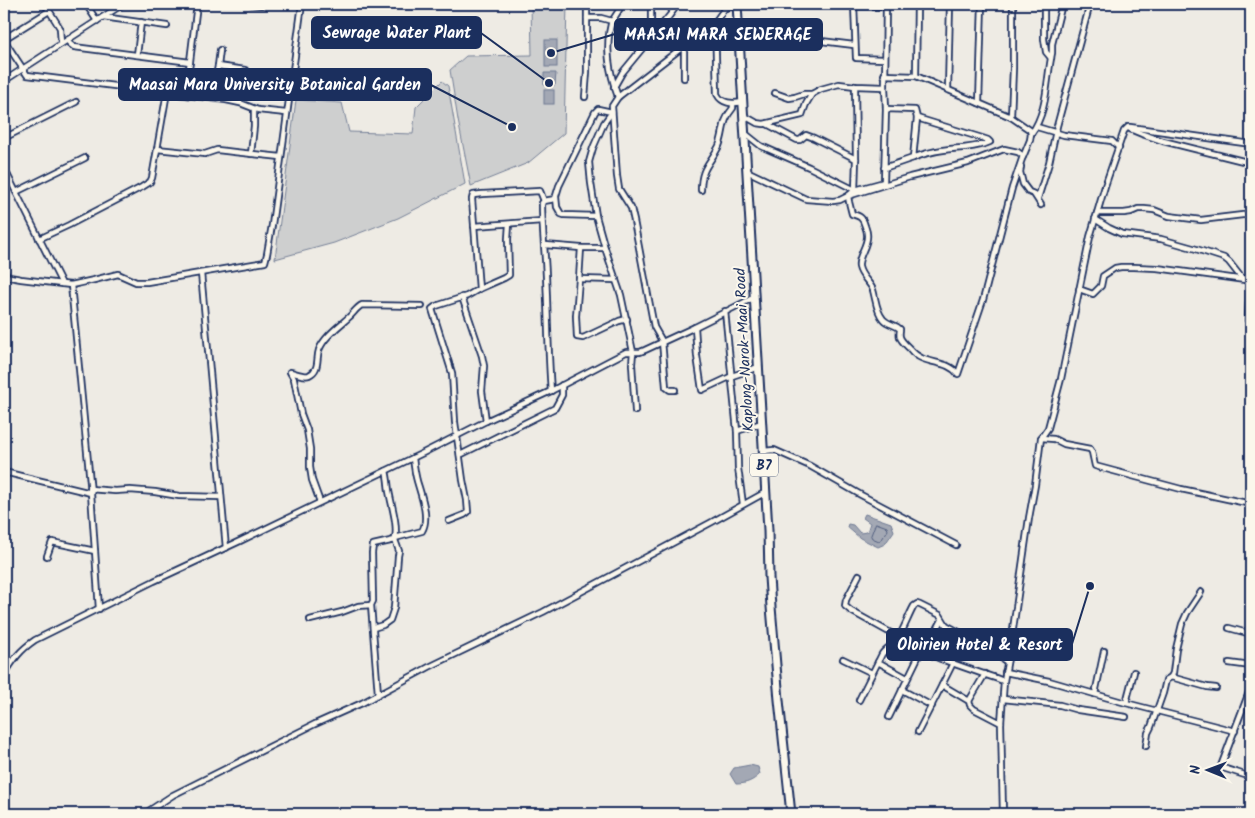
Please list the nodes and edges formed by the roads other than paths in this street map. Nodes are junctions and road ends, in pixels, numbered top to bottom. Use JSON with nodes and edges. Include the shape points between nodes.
{"nodes":[{"id":1,"x":45,"y":4,"type":"edge"},
{"id":2,"x":96,"y":4,"type":"edge"},
{"id":3,"x":123,"y":4,"type":"edge"},
{"id":4,"x":197,"y":4,"type":"edge"},
{"id":5,"x":252,"y":4,"type":"edge"},
{"id":6,"x":268,"y":4,"type":"edge"},
{"id":7,"x":302,"y":4,"type":"edge"},
{"id":8,"x":588,"y":4,"type":"edge"},
{"id":9,"x":622,"y":4,"type":"edge"},
{"id":10,"x":651,"y":4,"type":"edge"},
{"id":11,"x":678,"y":4,"type":"edge"},
{"id":12,"x":737,"y":4,"type":"edge"},
{"id":13,"x":917,"y":4,"type":"edge"},
{"id":14,"x":950,"y":4,"type":"edge"},
{"id":15,"x":982,"y":4,"type":"edge"},
{"id":16,"x":1013,"y":4,"type":"edge"},
{"id":17,"x":1044,"y":4,"type":"edge"},
{"id":18,"x":1062,"y":4,"type":"edge"},
{"id":19,"x":1090,"y":4,"type":"edge"},
{"id":20,"x":854,"y":5,"type":"edge"},
{"id":21,"x":886,"y":5,"type":"edge"},
{"id":22,"x":87,"y":6,"type":"edge"},
{"id":23,"x":49,"y":11,"type":"junction"},
{"id":24,"x":102,"y":17,"type":"junction"},
{"id":25,"x":587,"y":18,"type":"junction"},
{"id":26,"x":97,"y":21,"type":"junction"},
{"id":27,"x":612,"y":21,"type":"junction"},
{"id":28,"x":141,"y":22,"type":"junction"},
{"id":29,"x":715,"y":22,"type":"junction"},
{"id":30,"x":167,"y":26,"type":"dead end"},
{"id":31,"x":738,"y":29,"type":"junction"},
{"id":32,"x":4,"y":39,"type":"edge"},
{"id":33,"x":650,"y":39,"type":"junction"},
{"id":34,"x":67,"y":40,"type":"junction"},
{"id":35,"x":61,"y":44,"type":"junction"},
{"id":36,"x":854,"y":45,"type":"junction"},
{"id":37,"x":684,"y":46,"type":"junction"},
{"id":38,"x":220,"y":50,"type":"dead end"},
{"id":39,"x":137,"y":55,"type":"junction"},
{"id":40,"x":1051,"y":58,"type":"junction"},
{"id":41,"x":884,"y":59,"type":"junction"},
{"id":42,"x":190,"y":62,"type":"junction"},
{"id":43,"x":218,"y":66,"type":"junction"},
{"id":44,"x":22,"y":69,"type":"junction"},
{"id":45,"x":245,"y":70,"type":"dead end"},
{"id":46,"x":884,"y":75,"type":"junction"},
{"id":47,"x":916,"y":76,"type":"junction"},
{"id":48,"x":684,"y":78,"type":"dead end"},
{"id":49,"x":4,"y":81,"type":"edge"},
{"id":50,"x":614,"y":86,"type":"junction"},
{"id":51,"x":855,"y":86,"type":"junction"},
{"id":52,"x":885,"y":87,"type":"junction"},
{"id":53,"x":948,"y":90,"type":"junction"},
{"id":54,"x":167,"y":92,"type":"junction"},
{"id":55,"x":775,"y":93,"type":"dead end"},
{"id":56,"x":186,"y":94,"type":"junction"},
{"id":57,"x":812,"y":94,"type":"junction"},
{"id":58,"x":585,"y":97,"type":"dead end"},
{"id":59,"x":618,"y":97,"type":"junction"},
{"id":60,"x":212,"y":98,"type":"junction"},
{"id":61,"x":76,"y":102,"type":"dead end"},
{"id":62,"x":742,"y":102,"type":"junction"},
{"id":63,"x":979,"y":103,"type":"junction"},
{"id":64,"x":733,"y":104,"type":"junction"},
{"id":65,"x":254,"y":108,"type":"junction"},
{"id":66,"x":886,"y":109,"type":"junction"},
{"id":67,"x":612,"y":112,"type":"junction"},
{"id":68,"x":286,"y":113,"type":"junction"},
{"id":69,"x":743,"y":115,"type":"junction"},
{"id":70,"x":1011,"y":117,"type":"junction"},
{"id":71,"x":917,"y":118,"type":"junction"},
{"id":72,"x":767,"y":124,"type":"junction"},
{"id":73,"x":1036,"y":127,"type":"junction"},
{"id":74,"x":1128,"y":127,"type":"junction"},
{"id":75,"x":1056,"y":132,"type":"junction"},
{"id":76,"x":746,"y":134,"type":"junction"},
{"id":77,"x":1031,"y":134,"type":"junction"},
{"id":78,"x":4,"y":138,"type":"edge"},
{"id":79,"x":990,"y":142,"type":"junction"},
{"id":80,"x":1251,"y":144,"type":"edge"},
{"id":81,"x":1119,"y":148,"type":"junction"},
{"id":82,"x":157,"y":149,"type":"junction"},
{"id":83,"x":998,"y":151,"type":"junction"},
{"id":84,"x":251,"y":154,"type":"junction"},
{"id":85,"x":1023,"y":156,"type":"junction"},
{"id":86,"x":281,"y":157,"type":"junction"},
{"id":87,"x":85,"y":158,"type":"dead end"},
{"id":88,"x":913,"y":158,"type":"junction"},
{"id":89,"x":856,"y":159,"type":"junction"},
{"id":90,"x":1251,"y":163,"type":"edge"},
{"id":91,"x":4,"y":168,"type":"edge"},
{"id":92,"x":884,"y":168,"type":"junction"},
{"id":93,"x":748,"y":171,"type":"junction"},
{"id":94,"x":701,"y":190,"type":"dead end"},
{"id":95,"x":855,"y":190,"type":"junction"},
{"id":96,"x":16,"y":192,"type":"junction"},
{"id":97,"x":848,"y":196,"type":"junction"},
{"id":98,"x":556,"y":197,"type":"junction"},
{"id":99,"x":1038,"y":198,"type":"junction"},
{"id":100,"x":544,"y":202,"type":"junction"},
{"id":101,"x":1041,"y":205,"type":"dead end"},
{"id":102,"x":1097,"y":213,"type":"junction"},
{"id":103,"x":1251,"y":214,"type":"edge"},
{"id":104,"x":596,"y":216,"type":"junction"},
{"id":105,"x":1095,"y":219,"type":"junction"},
{"id":106,"x":542,"y":221,"type":"junction"},
{"id":107,"x":509,"y":224,"type":"junction"},
{"id":108,"x":474,"y":226,"type":"junction"},
{"id":109,"x":38,"y":239,"type":"junction"},
{"id":110,"x":545,"y":245,"type":"junction"},
{"id":111,"x":581,"y":248,"type":"junction"},
{"id":112,"x":605,"y":248,"type":"junction"},
{"id":113,"x":4,"y":270,"type":"edge"},
{"id":114,"x":201,"y":273,"type":"junction"},
{"id":115,"x":5,"y":276,"type":"edge"},
{"id":116,"x":580,"y":279,"type":"junction"},
{"id":117,"x":616,"y":280,"type":"junction"},
{"id":118,"x":1245,"y":280,"type":"junction"},
{"id":119,"x":62,"y":284,"type":"junction"},
{"id":120,"x":71,"y":285,"type":"junction"},
{"id":121,"x":479,"y":289,"type":"junction"},
{"id":122,"x":1079,"y":289,"type":"junction"},
{"id":123,"x":462,"y":297,"type":"junction"},
{"id":124,"x":755,"y":297,"type":"junction"},
{"id":125,"x":422,"y":306,"type":"dead end"},
{"id":126,"x":725,"y":312,"type":"junction"},
{"id":127,"x":626,"y":319,"type":"junction"},
{"id":128,"x":1251,"y":322,"type":"edge"},
{"id":129,"x":695,"y":327,"type":"junction"},
{"id":130,"x":662,"y":341,"type":"junction"},
{"id":131,"x":633,"y":352,"type":"junction"},
{"id":132,"x":758,"y":367,"type":"junction"},
{"id":133,"x":732,"y":376,"type":"junction"},
{"id":134,"x":562,"y":385,"type":"junction"},
{"id":135,"x":675,"y":390,"type":"dead end"},
{"id":136,"x":551,"y":391,"type":"junction"},
{"id":137,"x":635,"y":411,"type":"dead end"},
{"id":138,"x":486,"y":421,"type":"junction"},
{"id":139,"x":762,"y":424,"type":"junction"},
{"id":140,"x":737,"y":431,"type":"junction"},
{"id":141,"x":457,"y":437,"type":"junction"},
{"id":142,"x":1041,"y":438,"type":"junction"},
{"id":143,"x":764,"y":451,"type":"junction"},
{"id":144,"x":460,"y":455,"type":"junction"},
{"id":145,"x":413,"y":458,"type":"junction"},
{"id":146,"x":386,"y":471,"type":"junction"},
{"id":147,"x":4,"y":472,"type":"edge"},
{"id":148,"x":90,"y":491,"type":"junction"},
{"id":149,"x":766,"y":492,"type":"junction"},
{"id":150,"x":221,"y":497,"type":"junction"},
{"id":151,"x":320,"y":502,"type":"junction"},
{"id":152,"x":743,"y":504,"type":"junction"},
{"id":153,"x":1250,"y":504,"type":"edge"},
{"id":154,"x":449,"y":521,"type":"dead end"},
{"id":155,"x":395,"y":539,"type":"junction"},
{"id":156,"x":956,"y":545,"type":"dead end"},
{"id":157,"x":226,"y":548,"type":"junction"},
{"id":158,"x":94,"y":551,"type":"junction"},
{"id":159,"x":47,"y":556,"type":"dead end"},
{"id":160,"x":859,"y":575,"type":"dead end"},
{"id":161,"x":1202,"y":592,"type":"dead end"},
{"id":162,"x":371,"y":605,"type":"junction"},
{"id":163,"x":99,"y":609,"type":"junction"},
{"id":164,"x":310,"y":620,"type":"dead end"},
{"id":165,"x":942,"y":620,"type":"junction"},
{"id":166,"x":373,"y":628,"type":"junction"},
{"id":167,"x":1229,"y":628,"type":"dead end"},
{"id":168,"x":1251,"y":634,"type":"edge"},
{"id":169,"x":897,"y":639,"type":"junction"},
{"id":170,"x":1104,"y":651,"type":"dead end"},
{"id":171,"x":923,"y":652,"type":"junction"},
{"id":172,"x":842,"y":659,"type":"dead end"},
{"id":173,"x":878,"y":662,"type":"junction"},
{"id":174,"x":1007,"y":662,"type":"junction"},
{"id":175,"x":1229,"y":662,"type":"dead end"},
{"id":176,"x":953,"y":663,"type":"junction"},
{"id":177,"x":1251,"y":666,"type":"edge"},
{"id":178,"x":1005,"y":672,"type":"junction"},
{"id":179,"x":1134,"y":672,"type":"dead end"},
{"id":180,"x":872,"y":673,"type":"junction"},
{"id":181,"x":985,"y":674,"type":"junction"},
{"id":182,"x":4,"y":675,"type":"edge"},
{"id":183,"x":1171,"y":677,"type":"junction"},
{"id":184,"x":907,"y":678,"type":"junction"},
{"id":185,"x":1004,"y":681,"type":"junction"},
{"id":186,"x":942,"y":685,"type":"junction"},
{"id":187,"x":1251,"y":687,"type":"edge"},
{"id":188,"x":1216,"y":688,"type":"dead end"},
{"id":189,"x":902,"y":690,"type":"junction"},
{"id":190,"x":378,"y":694,"type":"junction"},
{"id":191,"x":1094,"y":694,"type":"junction"},
{"id":192,"x":1003,"y":699,"type":"junction"},
{"id":193,"x":859,"y":700,"type":"dead end"},
{"id":194,"x":1249,"y":700,"type":"edge"},
{"id":195,"x":970,"y":701,"type":"junction"},
{"id":196,"x":1126,"y":703,"type":"junction"},
{"id":197,"x":932,"y":706,"type":"junction"},
{"id":198,"x":1156,"y":711,"type":"junction"},
{"id":199,"x":889,"y":716,"type":"dead end"},
{"id":200,"x":1126,"y":717,"type":"dead end"},
{"id":201,"x":1001,"y":723,"type":"junction"},
{"id":202,"x":1235,"y":731,"type":"junction"},
{"id":203,"x":918,"y":732,"type":"dead end"},
{"id":204,"x":1146,"y":746,"type":"dead end"},
{"id":205,"x":1251,"y":777,"type":"edge"},
{"id":206,"x":144,"y":814,"type":"edge"},
{"id":207,"x":791,"y":814,"type":"edge"},
{"id":208,"x":1003,"y":814,"type":"edge"}],
"edges":[{"from":1,"to":23,"type":"street"},
{"from":2,"to":22,"type":"street"},
{"from":3,"to":24,"type":"street"},
{"from":4,"to":42,"type":"street"},
{"from":5,"to":6,"type":"street"},
{"from":7,"to":68,"type":"street"},
{"from":8,"to":25,"type":"street"},
{"from":9,"to":27,"type":"street"},
{"from":10,"to":33,"type":"street"},
{"from":11,"to":33,"type":"street"},
{"from":12,"to":29,"type":"street","via":[[726,8]]},
{"from":12,"to":31,"type":"highway","name":"Kaplong-Narok-Maai Road","number":"B7"},
{"from":13,"to":47,"type":"street"},
{"from":14,"to":53,"type":"street"},
{"from":15,"to":63,"type":"street"},
{"from":16,"to":70,"type":"street"},
{"from":17,"to":40,"type":"street","via":[[1045,46]]},
{"from":18,"to":40,"type":"street"},
{"from":19,"to":75,"type":"street"},
{"from":20,"to":21,"type":"street"},
{"from":20,"to":36,"type":"street"},
{"from":21,"to":41,"type":"street"},
{"from":22,"to":26,"type":"street"},
{"from":23,"to":32,"type":"street"},
{"from":23,"to":35,"type":"street","via":[[60,28]]},
{"from":24,"to":26,"type":"street"},
{"from":24,"to":28,"type":"street"},
{"from":25,"to":27,"type":"street"},
{"from":25,"to":58,"type":"street"},
{"from":26,"to":34,"type":"street"},
{"from":27,"to":50,"type":"street","via":[[609,54]]},
{"from":28,"to":30,"type":"street"},
{"from":28,"to":39,"type":"street"},
{"from":29,"to":37,"type":"street"},
{"from":29,"to":64,"type":"street","via":[[717,94],[721,100]]},
{"from":31,"to":36,"type":"street"},
{"from":31,"to":62,"type":"highway","name":"Kaplong-Narok-Maai Road","number":"B7"},
{"from":32,"to":44,"type":"street"},
{"from":33,"to":50,"type":"street"},
{"from":34,"to":35,"type":"street"},
{"from":34,"to":39,"type":"street","via":[[74,47]]},
{"from":35,"to":44,"type":"street"},
{"from":36,"to":41,"type":"street","via":[[856,58]]},
{"from":37,"to":48,"type":"street"},
{"from":37,"to":59,"type":"street"},
{"from":38,"to":43,"type":"street"},
{"from":39,"to":42,"type":"street"},
{"from":40,"to":73,"type":"street","via":[[1044,104]]},
{"from":41,"to":46,"type":"street"},
{"from":42,"to":56,"type":"street"},
{"from":43,"to":45,"type":"street"},
{"from":43,"to":60,"type":"street"},
{"from":44,"to":49,"type":"street"},
{"from":44,"to":54,"type":"street","via":[[29,75]]},
{"from":46,"to":47,"type":"street"},
{"from":46,"to":52,"type":"street"},
{"from":47,"to":53,"type":"street"},
{"from":50,"to":59,"type":"street"},
{"from":51,"to":52,"type":"street"},
{"from":51,"to":57,"type":"street","via":[[838,84]]},
{"from":51,"to":89,"type":"street"},
{"from":52,"to":66,"type":"street"},
{"from":53,"to":63,"type":"street"},
{"from":54,"to":56,"type":"street"},
{"from":54,"to":82,"type":"street"},
{"from":55,"to":57,"type":"street","via":[[789,98]]},
{"from":56,"to":60,"type":"street"},
{"from":57,"to":72,"type":"street","via":[[802,115]]},
{"from":59,"to":67,"type":"street"},
{"from":60,"to":65,"type":"street","via":[[240,102]]},
{"from":61,"to":78,"type":"street"},
{"from":62,"to":64,"type":"street"},
{"from":62,"to":69,"type":"highway","name":"Kaplong-Narok-Maai Road","number":"B7"},
{"from":63,"to":70,"type":"street"},
{"from":64,"to":94,"type":"street","via":[[724,121],[719,144],[702,174]]},
{"from":65,"to":68,"type":"street"},
{"from":65,"to":84,"type":"street"},
{"from":66,"to":71,"type":"street","via":[[913,109]]},
{"from":66,"to":92,"type":"street"},
{"from":67,"to":98,"type":"street","via":[[598,109],[594,112]]},
{"from":67,"to":104,"type":"street","via":[[604,123],[589,162]]},
{"from":67,"to":130,"type":"street","via":[[617,176],[632,214],[654,327]]},
{"from":68,"to":86,"type":"street"},
{"from":69,"to":72,"type":"street","via":[[757,123]]},
{"from":69,"to":76,"type":"highway","name":"Kaplong-Narok-Maai Road","number":"B7"},
{"from":70,"to":77,"type":"street"},
{"from":71,"to":79,"type":"street"},
{"from":71,"to":88,"type":"street"},
{"from":72,"to":89,"type":"street","via":[[798,140],[806,135],[814,138]]},
{"from":73,"to":75,"type":"street"},
{"from":73,"to":77,"type":"street"},
{"from":74,"to":80,"type":"street"},
{"from":74,"to":81,"type":"street"},
{"from":74,"to":90,"type":"street","via":[[1163,141]]},
{"from":75,"to":81,"type":"street","via":[[1112,141]]},
{"from":75,"to":99,"type":"street"},
{"from":76,"to":93,"type":"highway","name":"Kaplong-Narok-Maai Road","number":"B7"},
{"from":76,"to":95,"type":"street","via":[[761,146]]},
{"from":77,"to":85,"type":"street"},
{"from":79,"to":83,"type":"street"},
{"from":79,"to":88,"type":"street"},
{"from":81,"to":102,"type":"street"},
{"from":82,"to":84,"type":"street"},
{"from":82,"to":109,"type":"street","via":[[150,182]]},
{"from":83,"to":85,"type":"street","via":[[1009,150]]},
{"from":83,"to":97,"type":"street","via":[[968,163]]},
{"from":84,"to":86,"type":"street"},
{"from":85,"to":97,"type":"street","via":[[983,300],[958,374],[950,367],[914,355],[900,337],[900,329],[881,316],[872,289],[858,265],[868,235],[860,216],[852,214]]},
{"from":85,"to":99,"type":"street","via":[[1020,172],[1023,184]]},
{"from":86,"to":114,"type":"street","via":[[264,262]]},
{"from":87,"to":96,"type":"street"},
{"from":88,"to":92,"type":"street"},
{"from":89,"to":95,"type":"street"},
{"from":91,"to":96,"type":"street"},
{"from":92,"to":95,"type":"street","via":[[884,182]]},
{"from":93,"to":97,"type":"street","via":[[806,199],[833,201]]},
{"from":93,"to":124,"type":"highway","name":"Kaplong-Narok-Maai Road","number":"B7"},
{"from":95,"to":97,"type":"street"},
{"from":96,"to":109,"type":"street"},
{"from":98,"to":100,"type":"street"},
{"from":98,"to":104,"type":"street","via":[[561,214]]},
{"from":99,"to":101,"type":"street"},
{"from":100,"to":106,"type":"street"},
{"from":100,"to":108,"type":"street","via":[[540,191],[473,195]]},
{"from":102,"to":103,"type":"street","via":[[1144,209],[1201,220]]},
{"from":102,"to":105,"type":"street"},
{"from":104,"to":112,"type":"street"},
{"from":105,"to":118,"type":"street","via":[[1122,234],[1160,239],[1224,258]]},
{"from":105,"to":122,"type":"street"},
{"from":106,"to":107,"type":"street"},
{"from":106,"to":110,"type":"street"},
{"from":107,"to":108,"type":"street"},
{"from":107,"to":121,"type":"street","via":[[509,275]]},
{"from":108,"to":121,"type":"street"},
{"from":109,"to":119,"type":"street"},
{"from":110,"to":111,"type":"street"},
{"from":110,"to":136,"type":"street"},
{"from":111,"to":112,"type":"street"},
{"from":111,"to":116,"type":"street"},
{"from":112,"to":117,"type":"street"},
{"from":113,"to":115,"type":"street"},
{"from":114,"to":120,"type":"street","via":[[147,282],[136,282],[118,274]]},
{"from":114,"to":150,"type":"street"},
{"from":115,"to":119,"type":"street"},
{"from":116,"to":117,"type":"street"},
{"from":116,"to":127,"type":"street","via":[[576,316],[578,337]]},
{"from":117,"to":127,"type":"street"},
{"from":118,"to":122,"type":"street","via":[[1157,268],[1120,267],[1103,276],[1101,286],[1093,294]]},
{"from":118,"to":128,"type":"street","via":[[1250,283],[1248,318]]},
{"from":119,"to":120,"type":"street"},
{"from":120,"to":148,"type":"street"},
{"from":121,"to":123,"type":"street"},
{"from":122,"to":142,"type":"street","via":[[1059,389],[1048,428]]},
{"from":123,"to":138,"type":"street","via":[[484,366],[482,391]]},
{"from":123,"to":141,"type":"street","via":[[432,309],[452,373]]},
{"from":124,"to":126,"type":"street"},
{"from":124,"to":132,"type":"highway","name":"Kaplong-Narok-Maai Road","number":"B7"},
{"from":125,"to":151,"type":"street","via":[[359,306],[324,342],[316,370],[308,375],[290,372],[307,430],[312,480]]},
{"from":126,"to":129,"type":"street"},
{"from":126,"to":133,"type":"street"},
{"from":127,"to":131,"type":"street"},
{"from":129,"to":130,"type":"street"},
{"from":129,"to":133,"type":"street","via":[[702,390]]},
{"from":130,"to":131,"type":"street"},
{"from":130,"to":135,"type":"street","via":[[666,387]]},
{"from":131,"to":134,"type":"street"},
{"from":131,"to":137,"type":"street"},
{"from":132,"to":133,"type":"street"},
{"from":132,"to":139,"type":"highway","name":"Kaplong-Narok-Maai Road","number":"B7"},
{"from":133,"to":140,"type":"street"},
{"from":134,"to":136,"type":"street"},
{"from":134,"to":144,"type":"street","via":[[562,395],[555,408]]},
{"from":136,"to":138,"type":"street"},
{"from":138,"to":141,"type":"street"},
{"from":139,"to":140,"type":"street"},
{"from":139,"to":143,"type":"highway","name":"Kaplong-Narok-Maai Road","number":"B7"},
{"from":140,"to":152,"type":"street"},
{"from":141,"to":144,"type":"street"},
{"from":141,"to":145,"type":"street"},
{"from":142,"to":153,"type":"street","via":[[1090,449],[1095,466]]},
{"from":142,"to":174,"type":"street"},
{"from":143,"to":149,"type":"highway","name":"Kaplong-Narok-Maai Road","number":"B7"},
{"from":143,"to":156,"type":"street","via":[[774,450],[810,466]]},
{"from":144,"to":154,"type":"street","via":[[468,512]]},
{"from":145,"to":146,"type":"street"},
{"from":145,"to":155,"type":"street","via":[[423,497],[424,528]]},
{"from":146,"to":151,"type":"street"},
{"from":146,"to":155,"type":"street"},
{"from":147,"to":148,"type":"street"},
{"from":148,"to":150,"type":"street","via":[[130,490]]},
{"from":148,"to":158,"type":"street"},
{"from":149,"to":152,"type":"street"},
{"from":149,"to":207,"type":"highway","name":"Kaplong-Narok-Maai Road","number":"B7","via":[[769,577]]},
{"from":150,"to":157,"type":"street"},
{"from":151,"to":157,"type":"street"},
{"from":152,"to":190,"type":"street","via":[[543,612]]},
{"from":155,"to":162,"type":"street","via":[[374,545]]},
{"from":155,"to":166,"type":"street","via":[[399,551],[394,608],[390,620]]},
{"from":157,"to":163,"type":"street"},
{"from":158,"to":159,"type":"street","via":[[52,542]]},
{"from":158,"to":163,"type":"street"},
{"from":160,"to":169,"type":"street","via":[[845,606]]},
{"from":161,"to":183,"type":"street","via":[[1182,624]]},
{"from":162,"to":164,"type":"street"},
{"from":162,"to":166,"type":"street"},
{"from":163,"to":182,"type":"street","via":[[23,648]]},
{"from":165,"to":169,"type":"street","via":[[938,614],[916,605]]},
{"from":165,"to":171,"type":"street"},
{"from":165,"to":174,"type":"street"},
{"from":166,"to":190,"type":"street"},
{"from":167,"to":168,"type":"street"},
{"from":169,"to":171,"type":"street"},
{"from":169,"to":173,"type":"street"},
{"from":170,"to":191,"type":"street"},
{"from":171,"to":176,"type":"street"},
{"from":171,"to":184,"type":"street"},
{"from":172,"to":180,"type":"street"},
{"from":173,"to":180,"type":"street"},
{"from":173,"to":184,"type":"street"},
{"from":174,"to":178,"type":"street"},
{"from":175,"to":177,"type":"street"},
{"from":176,"to":181,"type":"street"},
{"from":176,"to":186,"type":"street"},
{"from":178,"to":185,"type":"street"},
{"from":178,"to":191,"type":"street"},
{"from":179,"to":196,"type":"street"},
{"from":180,"to":193,"type":"street"},
{"from":181,"to":185,"type":"street"},
{"from":181,"to":195,"type":"street"},
{"from":183,"to":188,"type":"street"},
{"from":183,"to":198,"type":"street","via":[[1166,680]]},
{"from":184,"to":189,"type":"street"},
{"from":185,"to":192,"type":"street"},
{"from":186,"to":195,"type":"street"},
{"from":186,"to":197,"type":"street"},
{"from":187,"to":194,"type":"street"},
{"from":189,"to":197,"type":"street"},
{"from":189,"to":199,"type":"street"},
{"from":190,"to":206,"type":"street","via":[[173,796]]},
{"from":191,"to":196,"type":"street"},
{"from":192,"to":200,"type":"street"},
{"from":192,"to":201,"type":"street"},
{"from":194,"to":202,"type":"street"},
{"from":195,"to":201,"type":"street","via":[[974,709]]},
{"from":196,"to":198,"type":"street"},
{"from":197,"to":203,"type":"street"},
{"from":198,"to":202,"type":"street"},
{"from":198,"to":204,"type":"street"},
{"from":201,"to":208,"type":"street"},
{"from":202,"to":205,"type":"street","via":[[1221,766]]}]}
